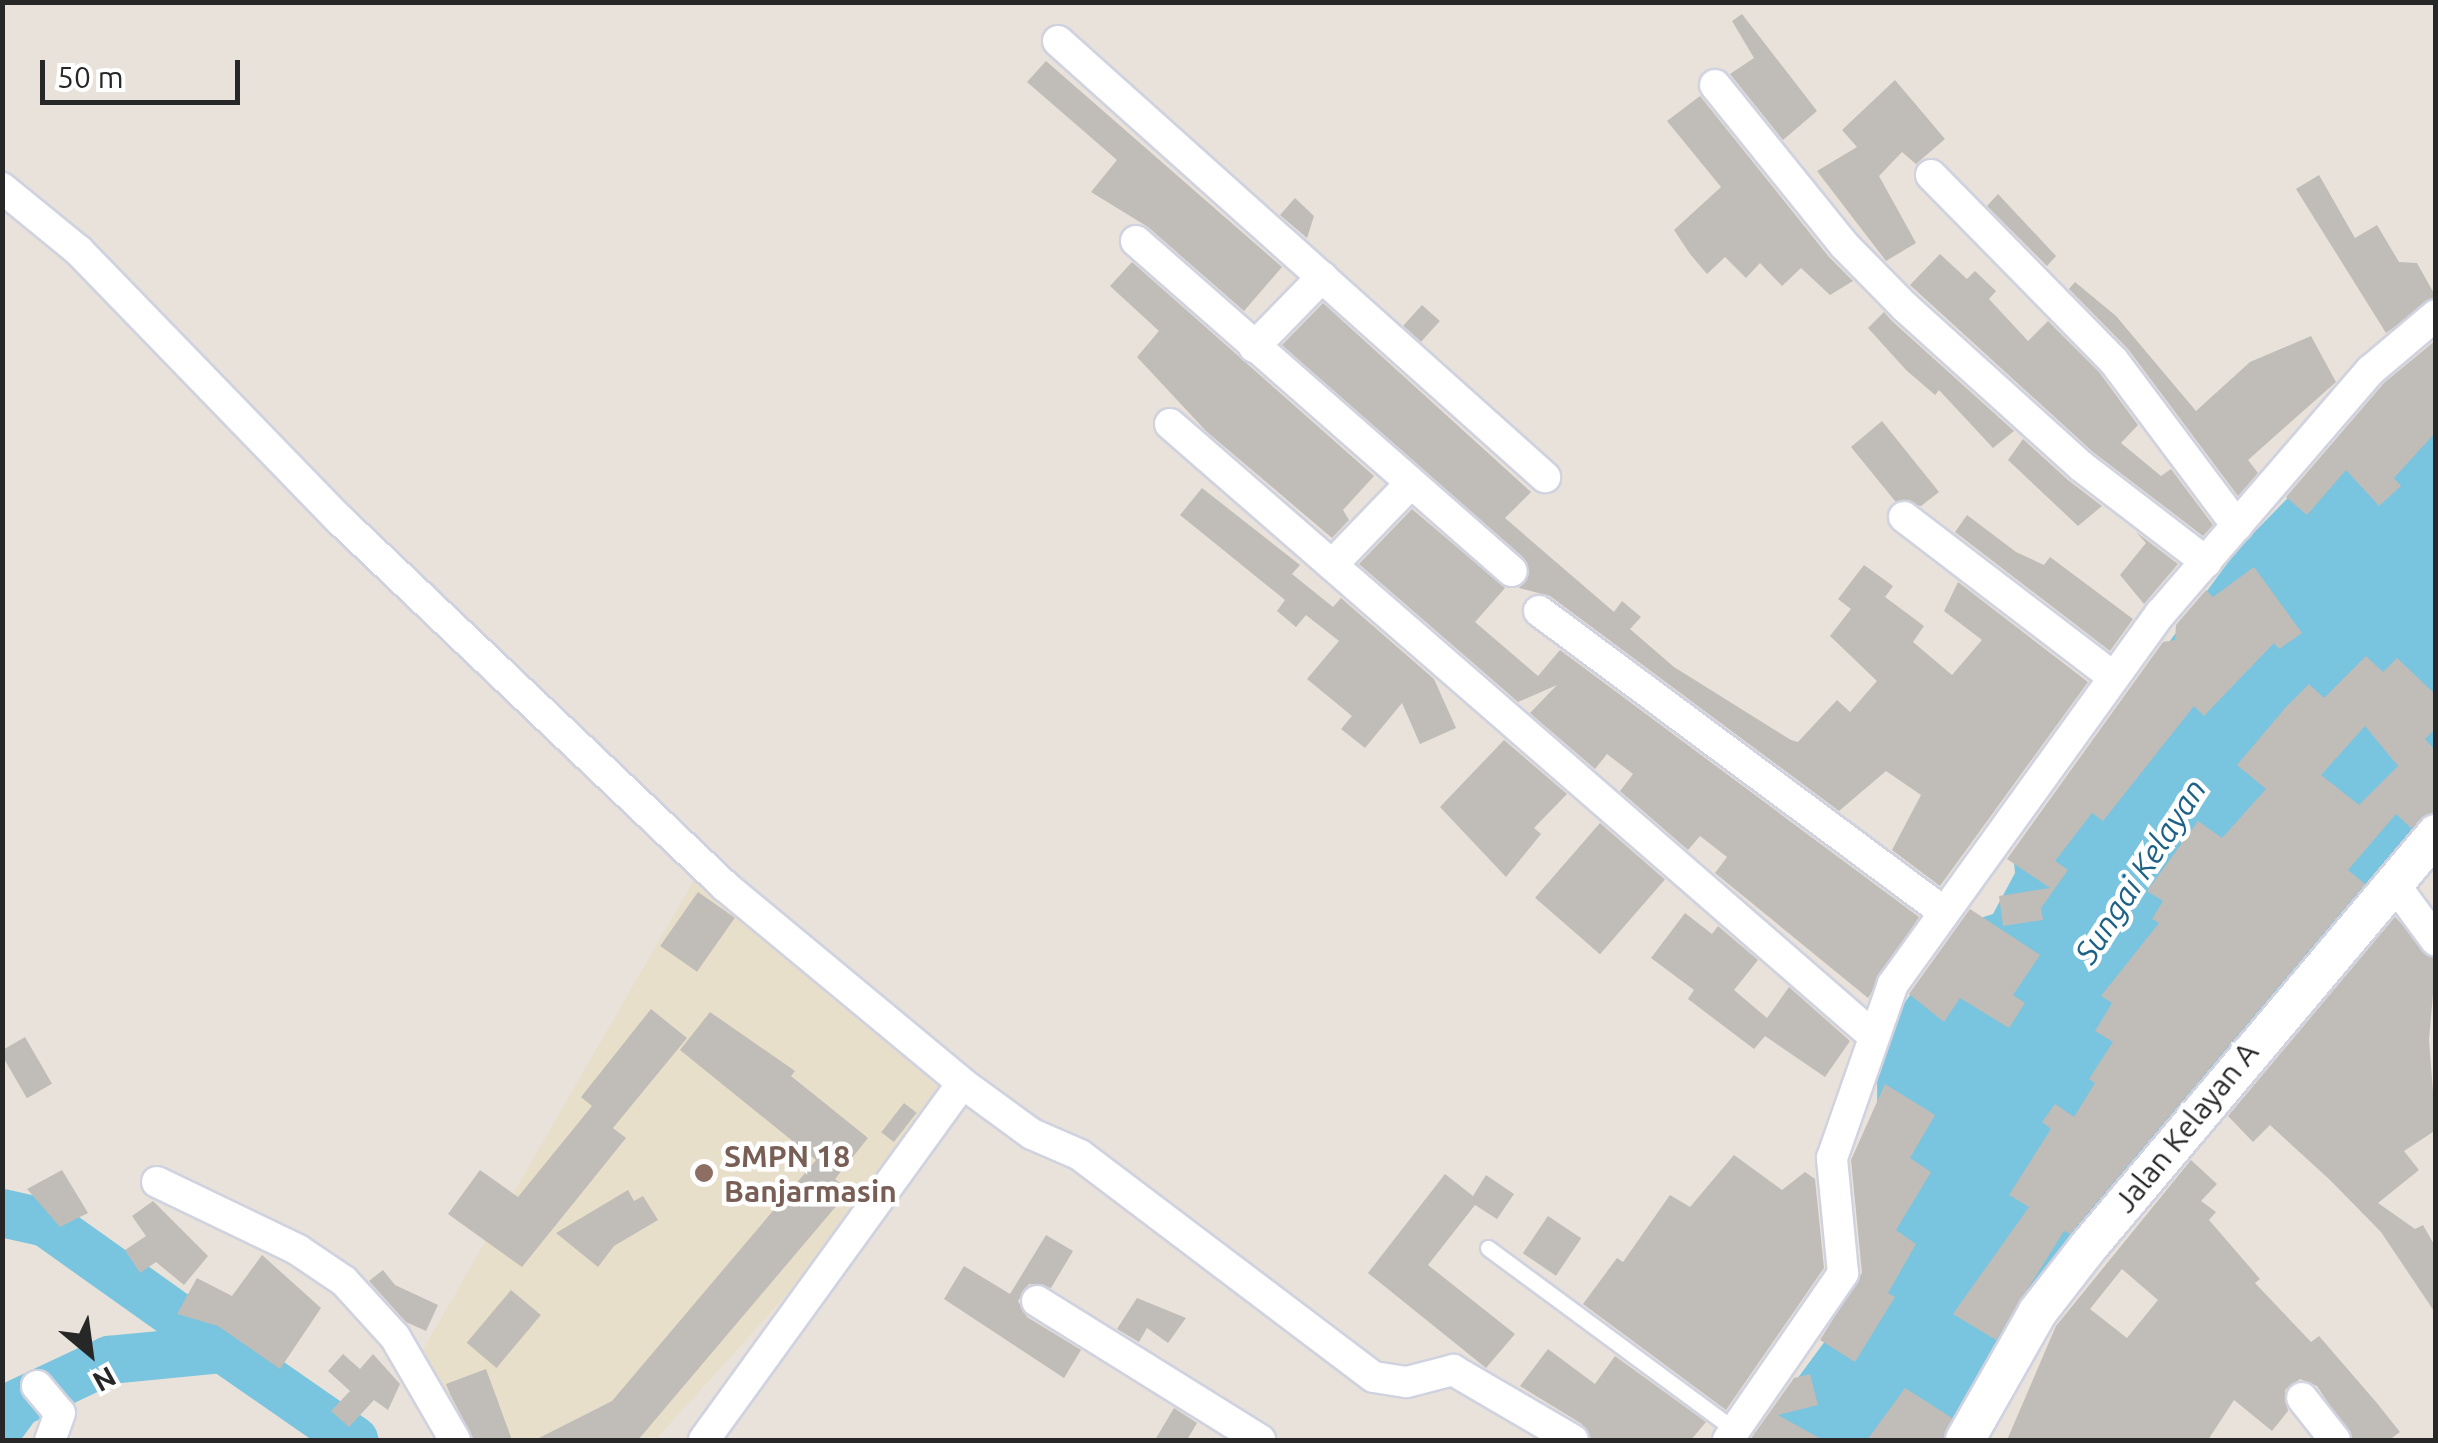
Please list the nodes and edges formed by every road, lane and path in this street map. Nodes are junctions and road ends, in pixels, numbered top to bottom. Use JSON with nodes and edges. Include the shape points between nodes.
{"nodes":[{"id":1,"x":1058,"y":41,"type":"dead end"},
{"id":2,"x":1715,"y":85,"type":"dead end"},
{"id":3,"x":1931,"y":176,"type":"dead end"},
{"id":4,"x":2,"y":188,"type":"edge"},
{"id":5,"x":1136,"y":241,"type":"dead end"},
{"id":6,"x":1322,"y":277,"type":"junction"},
{"id":7,"x":2436,"y":315,"type":"edge"},
{"id":8,"x":1254,"y":347,"type":"junction"},
{"id":9,"x":1170,"y":424,"type":"dead end"},
{"id":10,"x":1545,"y":477,"type":"dead end"},
{"id":11,"x":1408,"y":486,"type":"junction"},
{"id":12,"x":1904,"y":517,"type":"dead end"},
{"id":13,"x":2237,"y":526,"type":"junction"},
{"id":14,"x":2206,"y":562,"type":"junction"},
{"id":15,"x":1332,"y":565,"type":"junction"},
{"id":16,"x":1511,"y":571,"type":"dead end"},
{"id":17,"x":1538,"y":611,"type":"dead end"},
{"id":18,"x":2112,"y":676,"type":"junction"},
{"id":19,"x":2436,"y":834,"type":"edge"},
{"id":20,"x":2392,"y":881,"type":"junction"},
{"id":21,"x":1941,"y":910,"type":"junction"},
{"id":22,"x":2436,"y":941,"type":"edge"},
{"id":23,"x":1870,"y":1032,"type":"junction"},
{"id":24,"x":962,"y":1084,"type":"junction"},
{"id":25,"x":157,"y":1182,"type":"dead end"},
{"id":26,"x":1488,"y":1248,"type":"dead end"},
{"id":27,"x":1037,"y":1301,"type":"dead end"},
{"id":28,"x":37,"y":1386,"type":"dead end"},
{"id":29,"x":2302,"y":1398,"type":"dead end"},
{"id":30,"x":1732,"y":1435,"type":"edge"},
{"id":31,"x":50,"y":1440,"type":"edge"},
{"id":32,"x":455,"y":1440,"type":"edge"},
{"id":33,"x":704,"y":1440,"type":"edge"},
{"id":34,"x":1260,"y":1440,"type":"edge"},
{"id":35,"x":1573,"y":1440,"type":"edge"},
{"id":36,"x":1965,"y":1440,"type":"edge"},
{"id":37,"x":2335,"y":1440,"type":"edge"}],
"edges":[{"from":1,"to":6,"type":"street"},
{"from":2,"to":14,"type":"street","via":[[1844,245],[1905,307],[2082,466]]},
{"from":3,"to":13,"type":"street","via":[[2113,360]]},
{"from":4,"to":24,"type":"street","via":[[79,250],[341,521],[725,886]]},
{"from":5,"to":8,"type":"street"},
{"from":6,"to":8,"type":"street"},
{"from":6,"to":10,"type":"street"},
{"from":7,"to":13,"type":"street","via":[[2371,370]]},
{"from":8,"to":11,"type":"street"},
{"from":9,"to":15,"type":"street"},
{"from":11,"to":15,"type":"street"},
{"from":11,"to":16,"type":"street"},
{"from":12,"to":18,"type":"street"},
{"from":13,"to":14,"type":"street"},
{"from":14,"to":18,"type":"street"},
{"from":15,"to":23,"type":"street"},
{"from":17,"to":21,"type":"street"},
{"from":18,"to":21,"type":"street"},
{"from":19,"to":20,"type":"street","name":"Jalan Kelayan A"},
{"from":20,"to":22,"type":"street"},
{"from":20,"to":36,"type":"street","name":"Jalan Kelayan A","via":[[2037,1314]]},
{"from":21,"to":23,"type":"street"},
{"from":23,"to":30,"type":"street","via":[[1832,1158],[1843,1274]]},
{"from":24,"to":33,"type":"street"},
{"from":24,"to":35,"type":"street","via":[[1032,1134],[1080,1155],[1374,1378],[1408,1382],[1453,1370]]},
{"from":25,"to":32,"type":"street","via":[[298,1250],[344,1282],[395,1337]]},
{"from":26,"to":30,"type":"lane"},
{"from":27,"to":34,"type":"street"},
{"from":28,"to":31,"type":"street","via":[[60,1413]]},
{"from":29,"to":37,"type":"street"}]}
